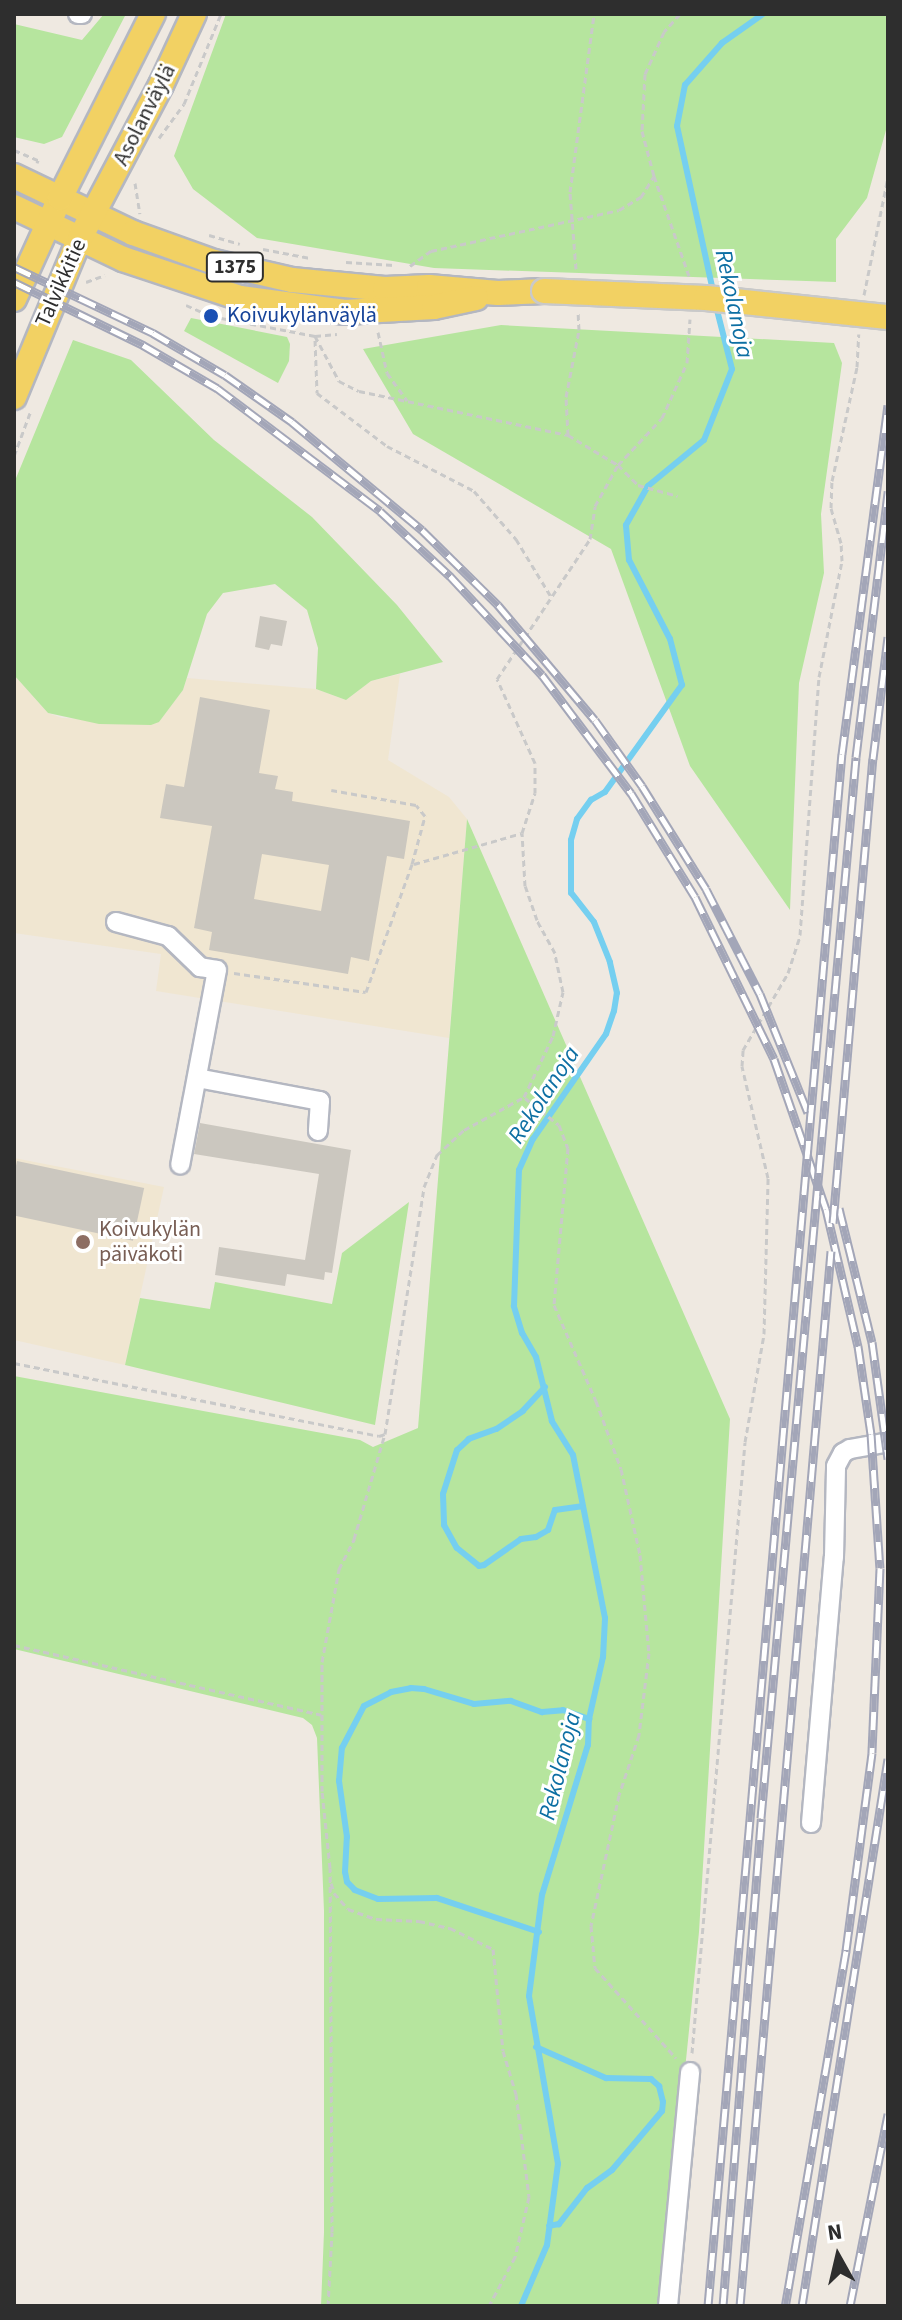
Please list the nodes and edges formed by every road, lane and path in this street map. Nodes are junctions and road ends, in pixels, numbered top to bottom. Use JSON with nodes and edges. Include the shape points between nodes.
{"nodes":[{"id":1,"x":153,"y":14,"type":"edge"},
{"id":2,"x":194,"y":14,"type":"edge"},
{"id":3,"x":221,"y":14,"type":"edge"},
{"id":4,"x":594,"y":14,"type":"edge"},
{"id":5,"x":680,"y":14,"type":"edge"},
{"id":6,"x":154,"y":145,"type":"dead end"},
{"id":7,"x":14,"y":150,"type":"edge"},
{"id":8,"x":38,"y":160,"type":"dead end"},
{"id":9,"x":14,"y":176,"type":"edge"},
{"id":10,"x":138,"y":176,"type":"dead end"},
{"id":11,"x":654,"y":176,"type":"junction"},
{"id":12,"x":888,"y":177,"type":"edge"},
{"id":13,"x":60,"y":198,"type":"junction"},
{"id":14,"x":14,"y":207,"type":"edge"},
{"id":15,"x":94,"y":215,"type":"junction"},
{"id":16,"x":48,"y":223,"type":"junction"},
{"id":17,"x":573,"y":223,"type":"junction"},
{"id":18,"x":197,"y":232,"type":"dead end"},
{"id":19,"x":133,"y":233,"type":"junction"},
{"id":20,"x":80,"y":238,"type":"junction"},
{"id":21,"x":247,"y":246,"type":"dead end"},
{"id":22,"x":261,"y":249,"type":"dead end"},
{"id":23,"x":314,"y":259,"type":"dead end"},
{"id":24,"x":342,"y":261,"type":"dead end"},
{"id":25,"x":410,"y":266,"type":"junction"},
{"id":26,"x":422,"y":267,"type":"dead end"},
{"id":27,"x":576,"y":273,"type":"dead end"},
{"id":28,"x":692,"y":284,"type":"dead end"},
{"id":29,"x":498,"y":293,"type":"junction"},
{"id":30,"x":14,"y":299,"type":"edge"},
{"id":31,"x":577,"y":302,"type":"dead end"},
{"id":32,"x":862,"y":308,"type":"dead end"},
{"id":33,"x":690,"y":316,"type":"dead end"},
{"id":34,"x":888,"y":317,"type":"edge"},
{"id":35,"x":860,"y":324,"type":"dead end"},
{"id":36,"x":378,"y":331,"type":"dead end"},
{"id":37,"x":14,"y":397,"type":"edge"},
{"id":38,"x":407,"y":401,"type":"junction"},
{"id":39,"x":568,"y":435,"type":"junction"},
{"id":40,"x":618,"y":465,"type":"junction"},
{"id":41,"x":678,"y":496,"type":"dead end"},
{"id":42,"x":551,"y":596,"type":"junction"},
{"id":43,"x":331,"y":790,"type":"dead end"},
{"id":44,"x":522,"y":833,"type":"junction"},
{"id":45,"x":412,"y":864,"type":"junction"},
{"id":46,"x":116,"y":922,"type":"dead end"},
{"id":47,"x":217,"y":970,"type":"junction"},
{"id":48,"x":197,"y":1078,"type":"junction"},
{"id":49,"x":524,"y":1097,"type":"junction"},
{"id":50,"x":318,"y":1131,"type":"dead end"},
{"id":51,"x":180,"y":1165,"type":"dead end"},
{"id":52,"x":14,"y":1363,"type":"edge"},
{"id":53,"x":385,"y":1434,"type":"junction"},
{"id":54,"x":888,"y":1442,"type":"edge"},
{"id":55,"x":14,"y":1645,"type":"edge"},
{"id":56,"x":321,"y":1715,"type":"junction"},
{"id":57,"x":811,"y":1823,"type":"dead end"},
{"id":58,"x":330,"y":1879,"type":"junction"},
{"id":59,"x":690,"y":2072,"type":"junction"},
{"id":60,"x":328,"y":2306,"type":"edge"},
{"id":61,"x":489,"y":2306,"type":"edge"},
{"id":62,"x":668,"y":2306,"type":"edge"}],
"edges":[{"from":1,"to":13,"type":"main road","name":"Asolanväylä"},
{"from":2,"to":15,"type":"main road","name":"Asolanväylä"},
{"from":3,"to":6,"type":"path","via":[[184,104]]},
{"from":4,"to":17,"type":"path","via":[[570,192]]},
{"from":5,"to":11,"type":"path","via":[[664,32],[645,74],[642,131]]},
{"from":7,"to":8,"type":"path"},
{"from":9,"to":13,"type":"main road","number":"1375"},
{"from":10,"to":19,"type":"path","via":[[134,186],[141,211]]},
{"from":11,"to":17,"type":"path","via":[[641,197],[619,210]]},
{"from":11,"to":28,"type":"path"},
{"from":12,"to":32,"type":"path"},
{"from":13,"to":15,"type":"main road","number":"1375"},
{"from":13,"to":16,"type":"main road","name":"Talvikkitie"},
{"from":14,"to":16,"type":"main road"},
{"from":15,"to":19,"type":"main road","number":"1375"},
{"from":15,"to":20,"type":"main road","name":"Talvikkitie"},
{"from":16,"to":20,"type":"main road"},
{"from":16,"to":30,"type":"main road","name":"Talvikkitie"},
{"from":17,"to":25,"type":"path","via":[[431,251]]},
{"from":17,"to":27,"type":"path"},
{"from":18,"to":21,"type":"path"},
{"from":19,"to":29,"type":"main road","number":"1375","via":[[214,262],[292,280]]},
{"from":20,"to":29,"type":"main road","via":[[176,280],[240,298],[307,308],[388,312]]},
{"from":20,"to":37,"type":"main road","name":"Talvikkitie"},
{"from":22,"to":23,"type":"path"},
{"from":24,"to":25,"type":"path"},
{"from":25,"to":26,"type":"path"},
{"from":29,"to":34,"type":"main road","number":"1375","bridge":true,"via":[[706,298]]},
{"from":31,"to":39,"type":"path","via":[[579,330],[566,397]]},
{"from":33,"to":40,"type":"path","via":[[687,363],[662,418]]},
{"from":35,"to":59,"type":"path","via":[[857,367],[832,481],[831,508],[842,561],[819,677],[800,935],[788,973],[743,1050],[742,1066],[768,1178],[764,1334],[745,1442]]},
{"from":36,"to":38,"type":"path","via":[[387,373]]},
{"from":38,"to":39,"type":"path"},
{"from":38,"to":42,"type":"path","via":[[339,381],[315,336],[317,393],[387,446],[474,491],[516,539]]},
{"from":39,"to":40,"type":"path"},
{"from":40,"to":41,"type":"path","via":[[638,485]]},
{"from":40,"to":42,"type":"path","via":[[595,506],[590,539]]},
{"from":42,"to":44,"type":"path","via":[[497,679],[535,763],[535,793]]},
{"from":43,"to":45,"type":"path","via":[[416,805],[425,816]]},
{"from":44,"to":45,"type":"path"},
{"from":44,"to":49,"type":"path","via":[[525,886],[555,953],[563,992],[553,1036]]},
{"from":45,"to":47,"type":"path","via":[[366,992]]},
{"from":46,"to":47,"type":"lane","via":[[168,936],[200,967]]},
{"from":47,"to":48,"type":"lane"},
{"from":48,"to":50,"type":"lane","via":[[320,1101]]},
{"from":48,"to":51,"type":"lane"},
{"from":49,"to":53,"type":"path","via":[[464,1130],[437,1155],[424,1187]]},
{"from":49,"to":59,"type":"path","via":[[559,1125],[568,1148],[554,1305],[621,1469],[640,1555],[649,1653],[639,1735],[619,1795],[591,1926],[595,1968]]},
{"from":52,"to":53,"type":"path"},
{"from":53,"to":56,"type":"path","via":[[354,1539],[339,1569],[322,1662]]},
{"from":54,"to":57,"type":"lane","via":[[850,1449],[836,1466],[832,1695]]},
{"from":55,"to":56,"type":"path"},
{"from":56,"to":58,"type":"path"},
{"from":58,"to":60,"type":"path"},
{"from":58,"to":61,"type":"path","via":[[348,1909],[376,1919],[450,1928],[493,1949],[503,2051],[516,2094],[529,2197],[515,2257]]},
{"from":59,"to":62,"type":"lane"}]}
